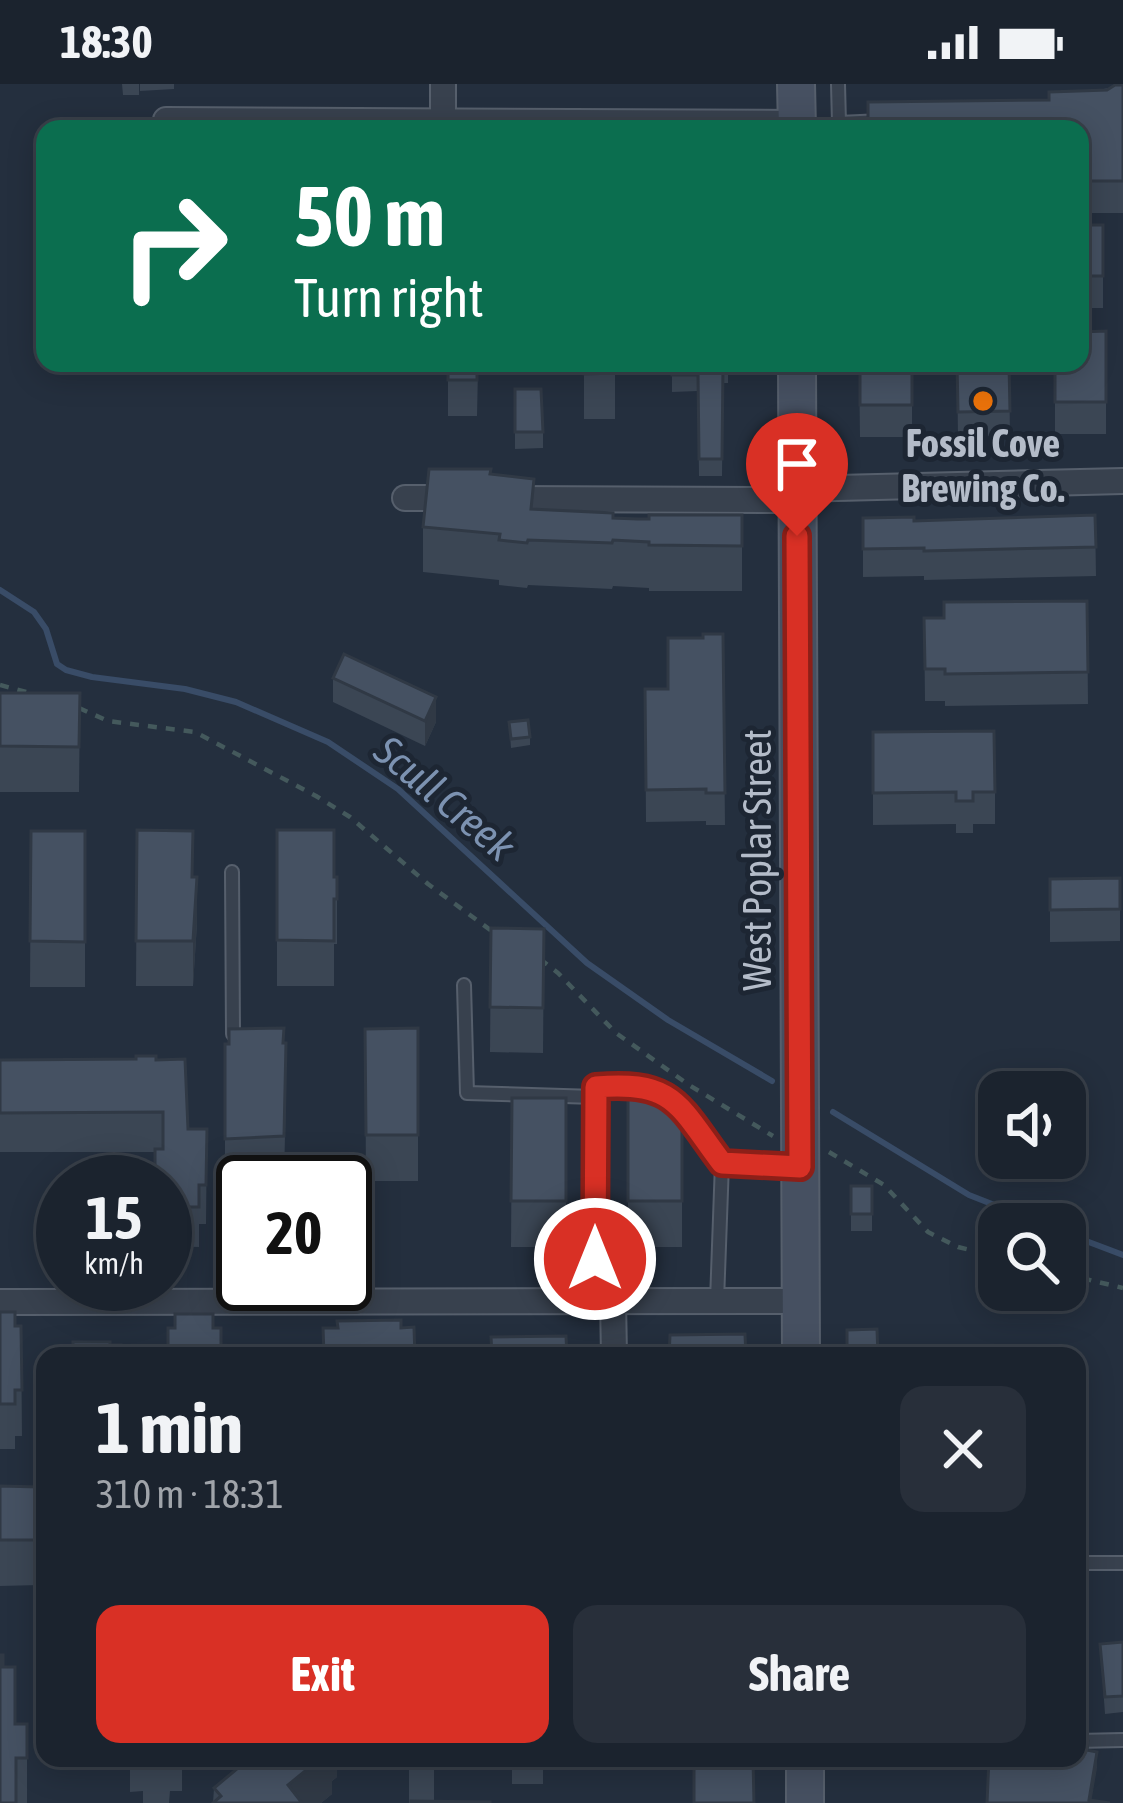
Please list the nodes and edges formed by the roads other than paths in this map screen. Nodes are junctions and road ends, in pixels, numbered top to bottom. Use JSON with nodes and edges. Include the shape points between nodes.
{"nodes":[{"id":1,"x":443,"y":84,"type":"edge"},
{"id":2,"x":796,"y":84,"type":"edge"},
{"id":3,"x":838,"y":84,"type":"edge"},
{"id":4,"x":443,"y":120,"type":"edge"},
{"id":5,"x":797,"y":120,"type":"edge"},
{"id":6,"x":839,"y":120,"type":"edge"},
{"id":7,"x":797,"y":372,"type":"edge"},
{"id":8,"x":1123,"y":482,"type":"edge"},
{"id":9,"x":797,"y":489,"type":"junction"},
{"id":10,"x":405,"y":498,"type":"dead end"},
{"id":11,"x":232,"y":872,"type":"dead end"},
{"id":12,"x":464,"y":985,"type":"dead end"},
{"id":13,"x":233,"y":1034,"type":"edge"},
{"id":14,"x":595,"y":1097,"type":"junction"},
{"id":15,"x":800,"y":1156,"type":"junction"},
{"id":16,"x":722,"y":1163,"type":"junction"},
{"id":17,"x":604,"y":1300,"type":"junction"},
{"id":18,"x":717,"y":1300,"type":"junction"},
{"id":19,"x":801,"y":1300,"type":"junction"},
{"id":20,"x":0,"y":1302,"type":"edge"},
{"id":21,"x":612,"y":1347,"type":"edge"},
{"id":22,"x":802,"y":1347,"type":"edge"},
{"id":23,"x":1086,"y":1563,"type":"edge"},
{"id":24,"x":1123,"y":1563,"type":"edge"},
{"id":25,"x":1123,"y":1740,"type":"edge"},
{"id":26,"x":1086,"y":1741,"type":"edge"},
{"id":27,"x":805,"y":1767,"type":"edge"},
{"id":28,"x":805,"y":1803,"type":"edge"}],
"edges":[{"from":1,"to":4,"type":"street"},
{"from":2,"to":5,"type":"street"},
{"from":3,"to":6,"type":"lane"},
{"from":7,"to":9,"type":"street","name":"West Poplar Street"},
{"from":8,"to":9,"type":"street"},
{"from":9,"to":10,"type":"street","via":[[776,500],[699,509]]},
{"from":9,"to":15,"type":"street","name":"West Poplar Street"},
{"from":11,"to":13,"type":"lane"},
{"from":12,"to":14,"type":"lane","via":[[467,1093]]},
{"from":14,"to":16,"type":"lane","via":[[596,1087],[627,1084],[667,1095]]},
{"from":14,"to":17,"type":"lane"},
{"from":15,"to":16,"type":"lane"},
{"from":15,"to":19,"type":"street","name":"West Poplar Street"},
{"from":16,"to":18,"type":"lane"},
{"from":17,"to":18,"type":"street"},
{"from":17,"to":20,"type":"street"},
{"from":17,"to":21,"type":"street"},
{"from":18,"to":19,"type":"street"},
{"from":19,"to":22,"type":"street","name":"West Poplar Street"},
{"from":23,"to":24,"type":"lane"},
{"from":25,"to":26,"type":"lane"},
{"from":27,"to":28,"type":"street"}]}
